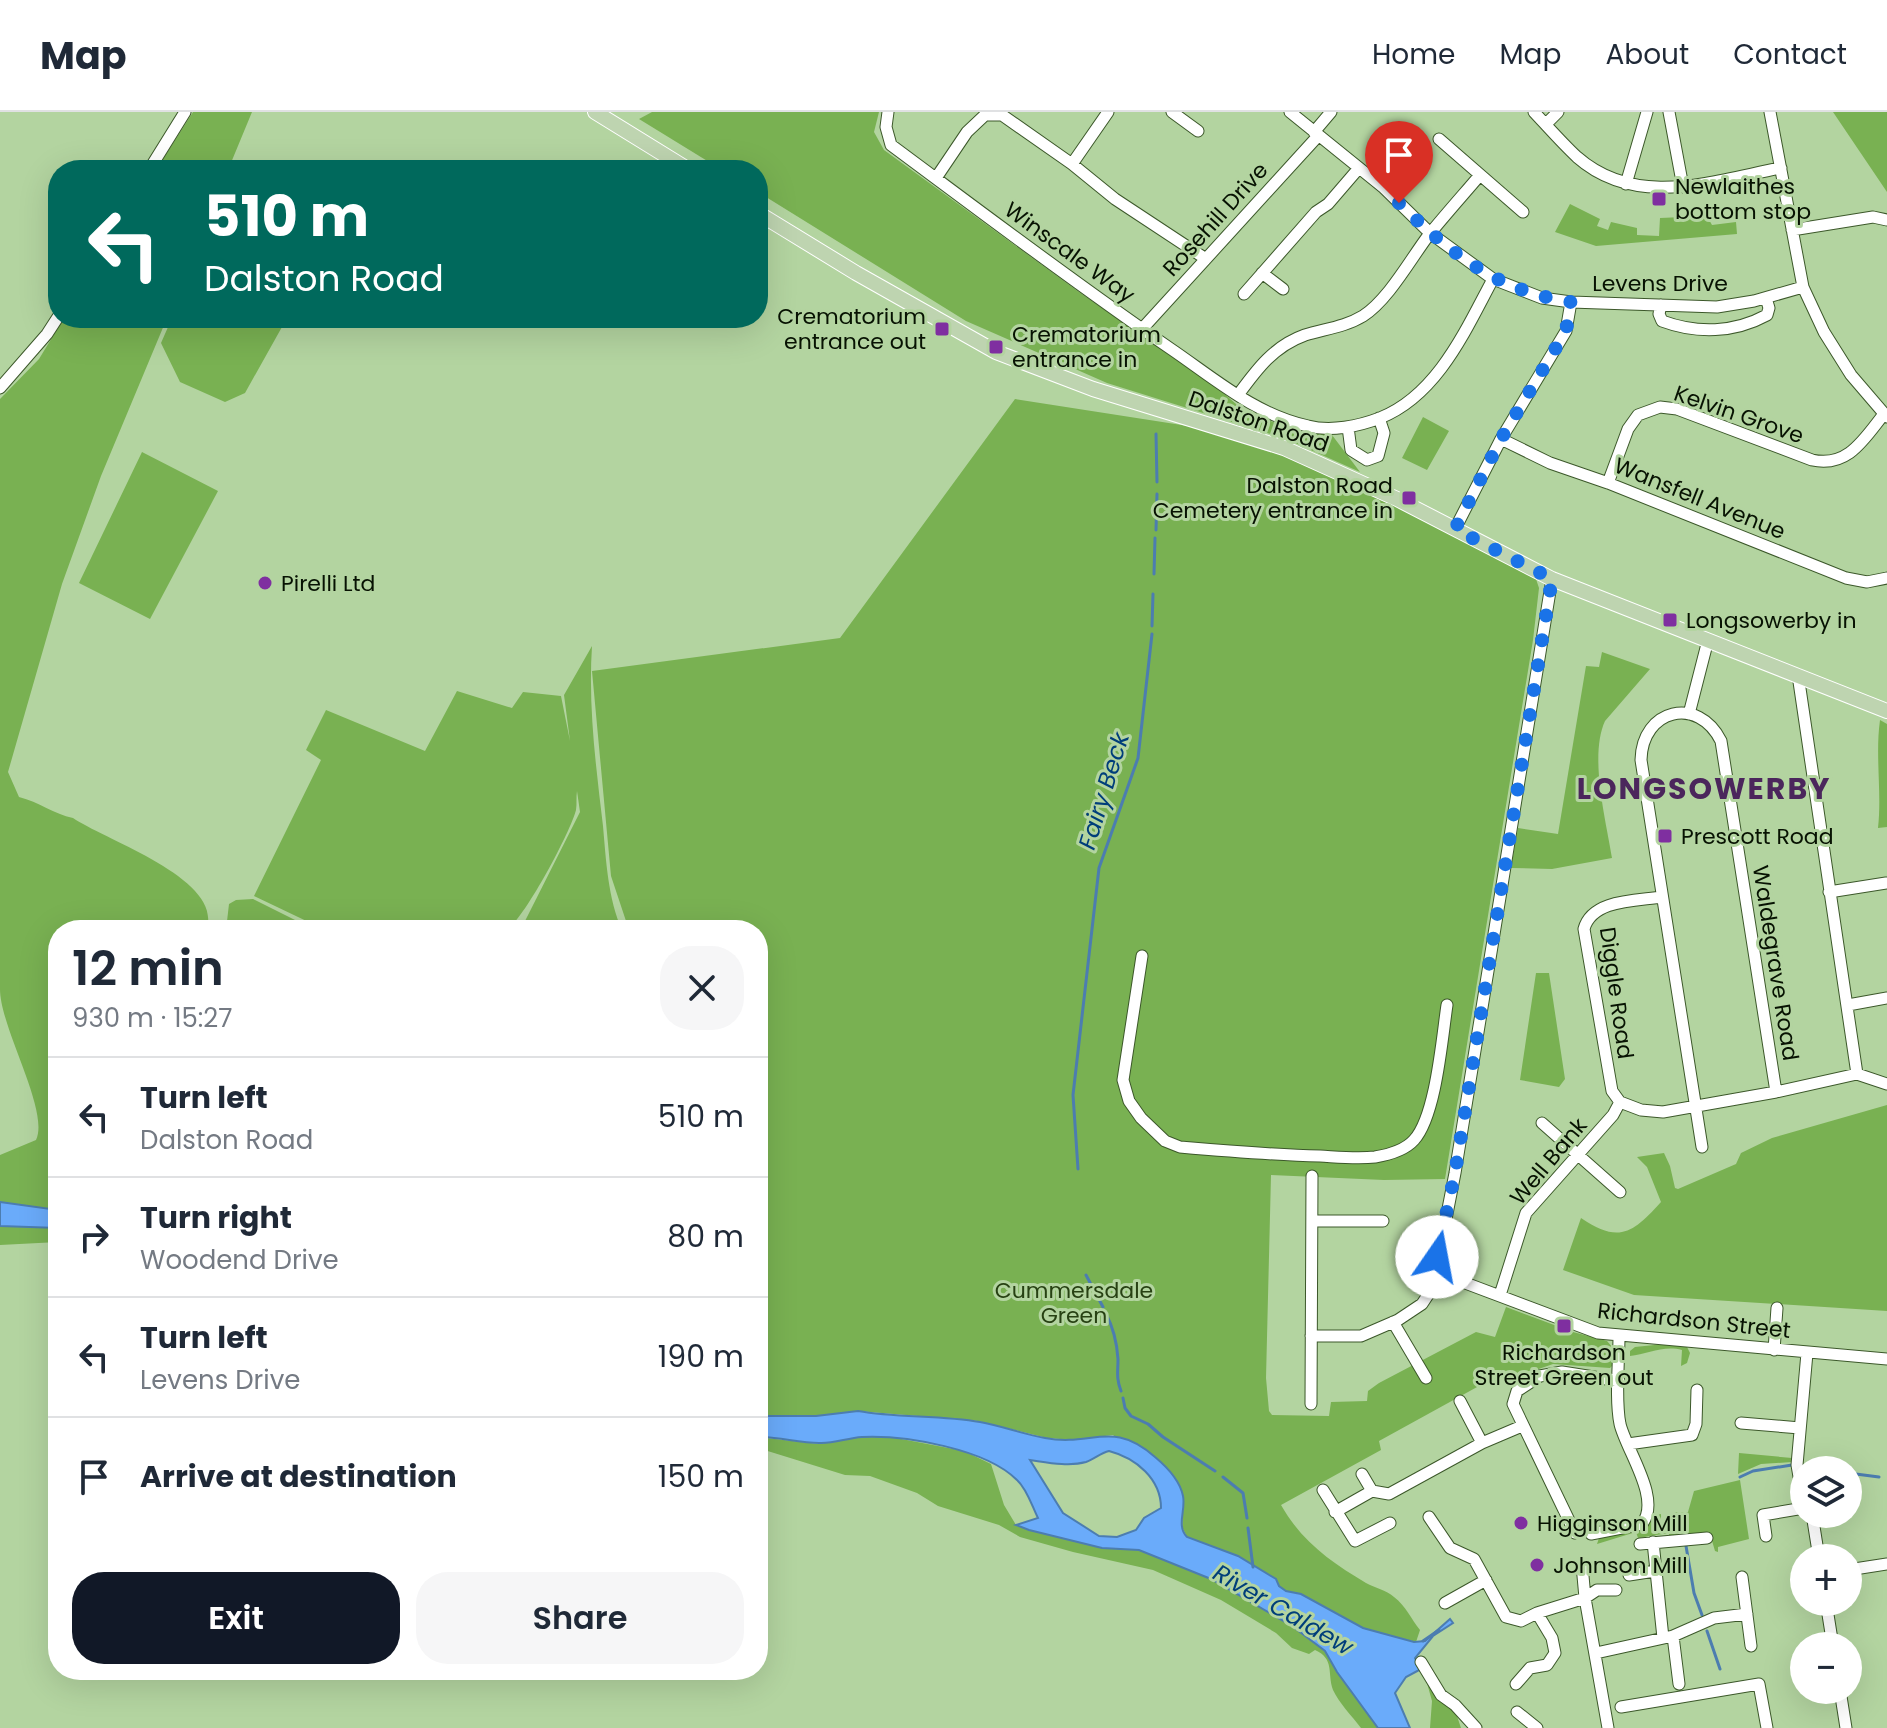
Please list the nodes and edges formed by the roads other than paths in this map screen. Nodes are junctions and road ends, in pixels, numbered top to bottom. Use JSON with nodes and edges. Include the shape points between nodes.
{"nodes":[{"id":1,"x":185,"y":112,"type":"edge"},
{"id":2,"x":595,"y":112,"type":"edge"},
{"id":3,"x":888,"y":112,"type":"edge"},
{"id":4,"x":1108,"y":112,"type":"edge"},
{"id":5,"x":1172,"y":112,"type":"edge"},
{"id":6,"x":1290,"y":112,"type":"edge"},
{"id":7,"x":1331,"y":112,"type":"edge"},
{"id":8,"x":1534,"y":112,"type":"edge"},
{"id":9,"x":1558,"y":112,"type":"edge"},
{"id":10,"x":1647,"y":112,"type":"edge"},
{"id":11,"x":1669,"y":112,"type":"edge"},
{"id":12,"x":1770,"y":112,"type":"edge"},
{"id":13,"x":1546,"y":124,"type":"junction"},
{"id":14,"x":1198,"y":131,"type":"dead end"},
{"id":15,"x":1316,"y":134,"type":"junction"},
{"id":16,"x":1439,"y":139,"type":"dead end"},
{"id":17,"x":155,"y":160,"type":"edge"},
{"id":18,"x":673,"y":160,"type":"edge"},
{"id":19,"x":1072,"y":164,"type":"junction"},
{"id":20,"x":1359,"y":168,"type":"junction"},
{"id":21,"x":1781,"y":168,"type":"junction"},
{"id":22,"x":1480,"y":175,"type":"junction"},
{"id":23,"x":936,"y":178,"type":"junction"},
{"id":24,"x":1626,"y":184,"type":"junction"},
{"id":25,"x":1683,"y":187,"type":"junction"},
{"id":26,"x":1523,"y":212,"type":"dead end"},
{"id":27,"x":768,"y":219,"type":"edge"},
{"id":28,"x":1887,"y":220,"type":"edge"},
{"id":29,"x":1792,"y":230,"type":"junction"},
{"id":30,"x":1430,"y":233,"type":"junction"},
{"id":31,"x":1206,"y":259,"type":"junction"},
{"id":32,"x":1262,"y":273,"type":"junction"},
{"id":33,"x":1493,"y":279,"type":"junction"},
{"id":34,"x":1803,"y":287,"type":"junction"},
{"id":35,"x":1283,"y":289,"type":"dead end"},
{"id":36,"x":1244,"y":294,"type":"dead end"},
{"id":37,"x":1766,"y":298,"type":"junction"},
{"id":38,"x":1571,"y":302,"type":"junction"},
{"id":39,"x":1661,"y":305,"type":"junction"},
{"id":40,"x":50,"y":328,"type":"edge"},
{"id":41,"x":1142,"y":329,"type":"junction"},
{"id":42,"x":0,"y":388,"type":"edge"},
{"id":43,"x":1238,"y":395,"type":"junction"},
{"id":44,"x":1885,"y":416,"type":"edge"},
{"id":45,"x":1379,"y":418,"type":"junction"},
{"id":46,"x":1348,"y":427,"type":"junction"},
{"id":47,"x":1501,"y":439,"type":"junction"},
{"id":48,"x":1608,"y":483,"type":"junction"},
{"id":49,"x":1455,"y":529,"type":"junction"},
{"id":50,"x":1887,"y":578,"type":"edge"},
{"id":51,"x":1552,"y":579,"type":"junction"},
{"id":52,"x":1708,"y":640,"type":"junction"},
{"id":53,"x":1798,"y":675,"type":"junction"},
{"id":54,"x":1887,"y":711,"type":"edge"},
{"id":55,"x":1689,"y":714,"type":"junction"},
{"id":56,"x":1886,"y":868,"type":"edge"},
{"id":57,"x":1886,"y":885,"type":"edge"},
{"id":58,"x":1829,"y":892,"type":"junction"},
{"id":59,"x":1662,"y":897,"type":"junction"},
{"id":60,"x":1142,"y":956,"type":"dead end"},
{"id":61,"x":1887,"y":998,"type":"edge"},
{"id":62,"x":1447,"y":1005,"type":"dead end"},
{"id":63,"x":1848,"y":1005,"type":"junction"},
{"id":64,"x":1857,"y":1074,"type":"junction"},
{"id":65,"x":1887,"y":1084,"type":"edge"},
{"id":66,"x":1776,"y":1092,"type":"junction"},
{"id":67,"x":1620,"y":1102,"type":"junction"},
{"id":68,"x":1695,"y":1108,"type":"junction"},
{"id":69,"x":1542,"y":1123,"type":"dead end"},
{"id":70,"x":1702,"y":1147,"type":"dead end"},
{"id":71,"x":1578,"y":1154,"type":"junction"},
{"id":72,"x":1312,"y":1176,"type":"dead end"},
{"id":73,"x":1620,"y":1192,"type":"dead end"},
{"id":74,"x":1312,"y":1221,"type":"junction"},
{"id":75,"x":1383,"y":1221,"type":"dead end"},
{"id":76,"x":1443,"y":1272,"type":"junction"},
{"id":77,"x":1500,"y":1295,"type":"junction"},
{"id":78,"x":1777,"y":1308,"type":"dead end"},
{"id":79,"x":1393,"y":1322,"type":"junction"},
{"id":80,"x":1311,"y":1336,"type":"junction"},
{"id":81,"x":1619,"y":1336,"type":"junction"},
{"id":82,"x":1774,"y":1350,"type":"junction"},
{"id":83,"x":1807,"y":1353,"type":"junction"},
{"id":84,"x":1887,"y":1359,"type":"edge"},
{"id":85,"x":1426,"y":1378,"type":"dead end"},
{"id":86,"x":1619,"y":1381,"type":"junction"},
{"id":87,"x":1697,"y":1390,"type":"dead end"},
{"id":88,"x":1460,"y":1401,"type":"dead end"},
{"id":89,"x":1311,"y":1404,"type":"dead end"},
{"id":90,"x":1741,"y":1423,"type":"dead end"},
{"id":91,"x":1522,"y":1426,"type":"junction"},
{"id":92,"x":1800,"y":1428,"type":"junction"},
{"id":93,"x":1482,"y":1443,"type":"junction"},
{"id":94,"x":1628,"y":1444,"type":"junction"},
{"id":95,"x":1798,"y":1456,"type":"edge"},
{"id":96,"x":1362,"y":1474,"type":"dead end"},
{"id":97,"x":1323,"y":1490,"type":"dead end"},
{"id":98,"x":1372,"y":1491,"type":"junction"},
{"id":99,"x":1790,"y":1510,"type":"edge"},
{"id":100,"x":1335,"y":1512,"type":"junction"},
{"id":101,"x":1429,"y":1517,"type":"dead end"},
{"id":102,"x":1390,"y":1523,"type":"dead end"},
{"id":103,"x":1575,"y":1533,"type":"dead end"},
{"id":104,"x":1591,"y":1534,"type":"dead end"},
{"id":105,"x":1766,"y":1536,"type":"dead end"},
{"id":106,"x":1707,"y":1538,"type":"dead end"},
{"id":107,"x":1887,"y":1564,"type":"edge"},
{"id":108,"x":1582,"y":1565,"type":"dead end"},
{"id":109,"x":1862,"y":1568,"type":"edge"},
{"id":110,"x":1655,"y":1571,"type":"junction"},
{"id":111,"x":1629,"y":1575,"type":"dead end"},
{"id":112,"x":1742,"y":1577,"type":"dead end"},
{"id":113,"x":1486,"y":1580,"type":"junction"},
{"id":114,"x":1616,"y":1590,"type":"dead end"},
{"id":115,"x":1585,"y":1598,"type":"junction"},
{"id":116,"x":1445,"y":1603,"type":"dead end"},
{"id":117,"x":1537,"y":1613,"type":"junction"},
{"id":118,"x":1747,"y":1614,"type":"junction"},
{"id":119,"x":1668,"y":1637,"type":"junction"},
{"id":120,"x":1751,"y":1646,"type":"dead end"},
{"id":121,"x":1596,"y":1653,"type":"junction"},
{"id":122,"x":1421,"y":1662,"type":"dead end"},
{"id":123,"x":1516,"y":1684,"type":"dead end"},
{"id":124,"x":1679,"y":1684,"type":"dead end"},
{"id":125,"x":1842,"y":1704,"type":"edge"},
{"id":126,"x":1621,"y":1707,"type":"dead end"},
{"id":127,"x":1517,"y":1712,"type":"dead end"},
{"id":128,"x":1476,"y":1728,"type":"edge"},
{"id":129,"x":1537,"y":1728,"type":"edge"},
{"id":130,"x":1608,"y":1728,"type":"edge"},
{"id":131,"x":1767,"y":1728,"type":"edge"},
{"id":132,"x":1846,"y":1728,"type":"edge"}],
"edges":[{"from":1,"to":17,"type":"street"},
{"from":2,"to":18,"type":"main road"},
{"from":3,"to":23,"type":"street","name":"Winscale Way","via":[[891,145]]},
{"from":4,"to":19,"type":"street"},
{"from":5,"to":14,"type":"street"},
{"from":6,"to":15,"type":"street","name":"Levens Drive"},
{"from":7,"to":15,"type":"street","name":"Rosehill Drive"},
{"from":8,"to":13,"type":"street"},
{"from":9,"to":13,"type":"street"},
{"from":10,"to":24,"type":"street"},
{"from":11,"to":25,"type":"street"},
{"from":12,"to":21,"type":"street"},
{"from":13,"to":24,"type":"street","via":[[1590,166]]},
{"from":15,"to":20,"type":"street","name":"Levens Drive"},
{"from":15,"to":31,"type":"street","name":"Rosehill Drive"},
{"from":16,"to":22,"type":"street"},
{"from":19,"to":23,"type":"street","via":[[1002,115],[985,115]]},
{"from":19,"to":31,"type":"street"},
{"from":20,"to":30,"type":"street","name":"Levens Drive"},
{"from":20,"to":32,"type":"street"},
{"from":21,"to":25,"type":"street"},
{"from":21,"to":29,"type":"street"},
{"from":22,"to":26,"type":"street"},
{"from":22,"to":30,"type":"street"},
{"from":23,"to":41,"type":"street","name":"Winscale Way"},
{"from":24,"to":25,"type":"street"},
{"from":27,"to":49,"type":"main road","name":"Dalston Road","via":[[996,352],[1093,389],[1284,448]]},
{"from":28,"to":29,"type":"street","via":[[1873,217]]},
{"from":29,"to":34,"type":"street"},
{"from":30,"to":33,"type":"street","name":"Levens Drive"},
{"from":30,"to":43,"type":"street","via":[[1363,316],[1282,346]]},
{"from":31,"to":41,"type":"street","name":"Rosehill Drive"},
{"from":32,"to":35,"type":"street"},
{"from":32,"to":36,"type":"street"},
{"from":33,"to":38,"type":"street","name":"Levens Drive","via":[[1542,298]]},
{"from":33,"to":45,"type":"street","name":"Winscale Way","via":[[1436,374],[1415,396]]},
{"from":34,"to":37,"type":"street","name":"Levens Drive"},
{"from":34,"to":44,"type":"street","via":[[1851,375]]},
{"from":37,"to":39,"type":"street","name":"Levens Drive","via":[[1717,307]]},
{"from":37,"to":39,"type":"street","via":[[1767,315],[1721,331],[1662,321]]},
{"from":38,"to":39,"type":"street","name":"Levens Drive"},
{"from":38,"to":47,"type":"street","via":[[1566,331]]},
{"from":40,"to":42,"type":"street"},
{"from":41,"to":43,"type":"street","name":"Winscale Way"},
{"from":43,"to":46,"type":"street","name":"Winscale Way","via":[[1310,427]]},
{"from":44,"to":48,"type":"street","name":"Kelvin Grove","via":[[1852,452],[1824,462],[1677,409],[1652,408],[1628,429]]},
{"from":45,"to":46,"type":"street","name":"Winscale Way"},
{"from":45,"to":46,"type":"street","via":[[1384,433],[1378,456],[1367,460],[1351,450]]},
{"from":47,"to":48,"type":"street","name":"Wansfell Avenue"},
{"from":47,"to":49,"type":"street"},
{"from":48,"to":50,"type":"street","name":"Wansfell Avenue","via":[[1846,578]]},
{"from":49,"to":51,"type":"main road","name":"Dalston Road"},
{"from":51,"to":52,"type":"main road","name":"Dalston Road"},
{"from":51,"to":76,"type":"street","via":[[1437,1257]]},
{"from":52,"to":53,"type":"main road","name":"Dalston Road"},
{"from":52,"to":55,"type":"street"},
{"from":53,"to":54,"type":"main road","name":"Dalston Road"},
{"from":53,"to":58,"type":"street"},
{"from":55,"to":59,"type":"street","via":[[1663,717],[1642,742]]},
{"from":55,"to":66,"type":"street","name":"Waldegrave Road","via":[[1714,728],[1723,748]]},
{"from":56,"to":57,"type":"street"},
{"from":57,"to":58,"type":"street"},
{"from":58,"to":63,"type":"street"},
{"from":59,"to":67,"type":"street","name":"Diggle Road","via":[[1598,908],[1584,929],[1612,1091]]},
{"from":59,"to":68,"type":"street"},
{"from":60,"to":62,"type":"street","via":[[1123,1080],[1141,1118],[1165,1141],[1180,1147],[1362,1158],[1402,1149],[1415,1139],[1427,1110]]},
{"from":61,"to":63,"type":"street"},
{"from":63,"to":64,"type":"street"},
{"from":64,"to":65,"type":"street"},
{"from":64,"to":66,"type":"street"},
{"from":66,"to":68,"type":"street"},
{"from":67,"to":68,"type":"street","via":[[1649,1111]]},
{"from":67,"to":71,"type":"street","name":"Well Bank"},
{"from":68,"to":70,"type":"street"},
{"from":69,"to":71,"type":"street"},
{"from":71,"to":73,"type":"street"},
{"from":71,"to":77,"type":"street","name":"Well Bank","via":[[1526,1213]]},
{"from":72,"to":74,"type":"street"},
{"from":74,"to":75,"type":"street"},
{"from":74,"to":80,"type":"street"},
{"from":76,"to":77,"type":"street","name":"Richardson Street"},
{"from":76,"to":79,"type":"street","via":[[1422,1304]]},
{"from":77,"to":81,"type":"street","name":"Richardson Street","via":[[1598,1333]]},
{"from":78,"to":82,"type":"street"},
{"from":79,"to":80,"type":"street","via":[[1361,1336]]},
{"from":79,"to":85,"type":"street"},
{"from":80,"to":89,"type":"street"},
{"from":81,"to":82,"type":"street","name":"Richardson Street"},
{"from":81,"to":86,"type":"street"},
{"from":82,"to":83,"type":"street","name":"Richardson Street"},
{"from":83,"to":84,"type":"street","name":"Richardson Street"},
{"from":83,"to":92,"type":"street"},
{"from":86,"to":91,"type":"street","via":[[1562,1372],[1540,1376],[1517,1391],[1513,1404]]},
{"from":86,"to":94,"type":"street","via":[[1620,1424]]},
{"from":87,"to":94,"type":"street","via":[[1692,1435]]},
{"from":88,"to":93,"type":"street"},
{"from":90,"to":92,"type":"street"},
{"from":91,"to":93,"type":"street"},
{"from":91,"to":103,"type":"street"},
{"from":92,"to":95,"type":"street"},
{"from":93,"to":98,"type":"street","via":[[1389,1494]]},
{"from":94,"to":104,"type":"street","via":[[1644,1479],[1646,1521]]},
{"from":96,"to":98,"type":"street"},
{"from":97,"to":100,"type":"street"},
{"from":98,"to":100,"type":"street"},
{"from":99,"to":105,"type":"street","via":[[1763,1515]]},
{"from":100,"to":102,"type":"street","via":[[1355,1541]]},
{"from":101,"to":113,"type":"street","via":[[1450,1548],[1474,1559]]},
{"from":106,"to":110,"type":"street","via":[[1647,1543]]},
{"from":107,"to":109,"type":"street"},
{"from":108,"to":115,"type":"street"},
{"from":110,"to":111,"type":"street"},
{"from":110,"to":119,"type":"street"},
{"from":112,"to":118,"type":"street"},
{"from":113,"to":116,"type":"street"},
{"from":113,"to":117,"type":"street","via":[[1506,1617],[1521,1621]]},
{"from":114,"to":115,"type":"street","via":[[1597,1590]]},
{"from":115,"to":117,"type":"street"},
{"from":115,"to":121,"type":"street"},
{"from":117,"to":123,"type":"street","via":[[1555,1653],[1547,1665],[1530,1668]]},
{"from":118,"to":119,"type":"street","via":[[1714,1618]]},
{"from":118,"to":120,"type":"street"},
{"from":119,"to":121,"type":"street"},
{"from":119,"to":124,"type":"street"},
{"from":121,"to":130,"type":"street"},
{"from":122,"to":128,"type":"street","via":[[1441,1695]]},
{"from":125,"to":132,"type":"street"},
{"from":126,"to":131,"type":"street","via":[[1759,1684]]},
{"from":127,"to":129,"type":"street"}]}
